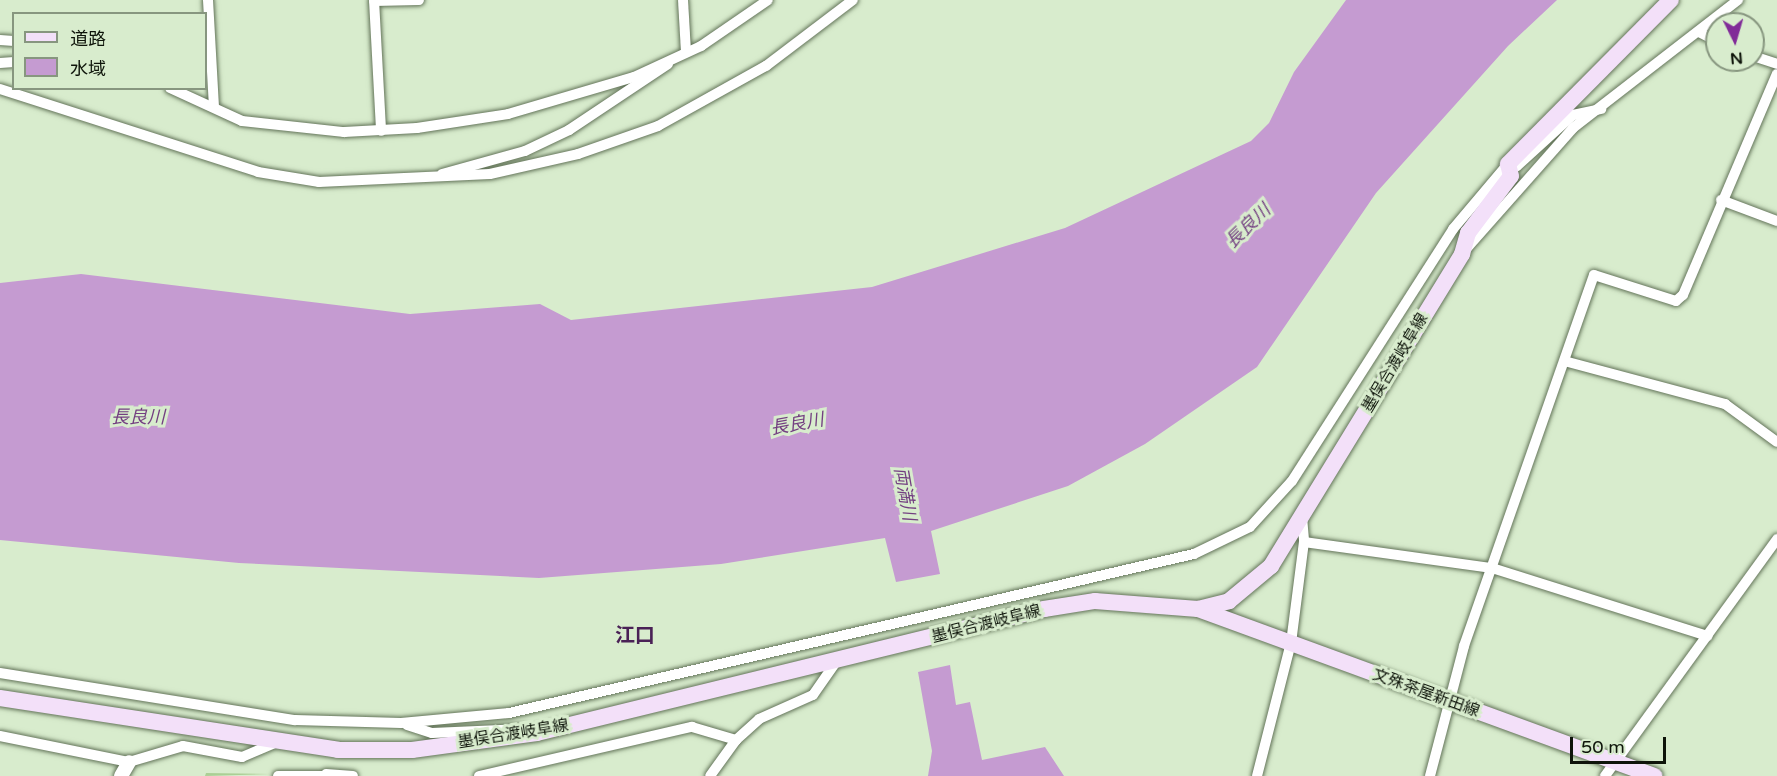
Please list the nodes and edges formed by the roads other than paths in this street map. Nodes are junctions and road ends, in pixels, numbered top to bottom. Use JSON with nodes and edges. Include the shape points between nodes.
{"nodes":[{"id":1,"x":208,"y":0,"type":"edge"},
{"id":2,"x":419,"y":0,"type":"edge"},
{"id":3,"x":683,"y":0,"type":"edge"},
{"id":4,"x":768,"y":0,"type":"edge"},
{"id":5,"x":853,"y":0,"type":"edge"},
{"id":6,"x":1671,"y":0,"type":"edge"},
{"id":7,"x":1738,"y":0,"type":"edge"},
{"id":8,"x":374,"y":1,"type":"edge"},
{"id":9,"x":1699,"y":32,"type":"junction"},
{"id":10,"x":1705,"y":35,"type":"edge"},
{"id":11,"x":686,"y":52,"type":"junction"},
{"id":12,"x":675,"y":57,"type":"junction"},
{"id":13,"x":1777,"y":74,"type":"edge"},
{"id":14,"x":0,"y":89,"type":"edge"},
{"id":15,"x":175,"y":90,"type":"edge"},
{"id":16,"x":214,"y":107,"type":"junction"},
{"id":17,"x":1601,"y":109,"type":"junction"},
{"id":18,"x":381,"y":131,"type":"junction"},
{"id":19,"x":1508,"y":164,"type":"junction"},
{"id":20,"x":415,"y":181,"type":"junction"},
{"id":21,"x":1721,"y":200,"type":"junction"},
{"id":22,"x":1777,"y":221,"type":"edge"},
{"id":23,"x":1462,"y":254,"type":"junction"},
{"id":24,"x":1568,"y":362,"type":"junction"},
{"id":25,"x":1777,"y":442,"type":"edge"},
{"id":26,"x":1302,"y":516,"type":"junction"},
{"id":27,"x":1777,"y":539,"type":"edge"},
{"id":28,"x":1304,"y":542,"type":"junction"},
{"id":29,"x":1492,"y":568,"type":"junction"},
{"id":30,"x":1198,"y":609,"type":"junction"},
{"id":31,"x":1708,"y":636,"type":"junction"},
{"id":32,"x":1291,"y":643,"type":"junction"},
{"id":33,"x":836,"y":662,"type":"junction"},
{"id":34,"x":0,"y":673,"type":"edge"},
{"id":35,"x":0,"y":698,"type":"edge"},
{"id":36,"x":1451,"y":703,"type":"junction"},
{"id":37,"x":401,"y":723,"type":"junction"},
{"id":38,"x":537,"y":733,"type":"junction"},
{"id":39,"x":0,"y":736,"type":"edge"},
{"id":40,"x":736,"y":740,"type":"junction"},
{"id":41,"x":278,"y":742,"type":"junction"},
{"id":42,"x":1616,"y":761,"type":"junction"},
{"id":43,"x":129,"y":762,"type":"junction"},
{"id":44,"x":327,"y":775,"type":"edge"},
{"id":45,"x":121,"y":776,"type":"edge"},
{"id":46,"x":278,"y":776,"type":"edge"},
{"id":47,"x":353,"y":776,"type":"edge"},
{"id":48,"x":478,"y":776,"type":"edge"},
{"id":49,"x":710,"y":776,"type":"edge"},
{"id":50,"x":1257,"y":776,"type":"edge"},
{"id":51,"x":1430,"y":776,"type":"edge"},
{"id":52,"x":1605,"y":776,"type":"edge"},
{"id":53,"x":1654,"y":776,"type":"edge"}],
"edges":[{"from":1,"to":16,"type":"street"},
{"from":2,"to":8,"type":"street"},
{"from":3,"to":11,"type":"street"},
{"from":4,"to":11,"type":"street"},
{"from":5,"to":20,"type":"street","via":[[766,66],[658,126],[534,166]]},
{"from":6,"to":19,"type":"main road","name":"墨俣合渡岐阜線"},
{"from":7,"to":9,"type":"street"},
{"from":8,"to":18,"type":"street"},
{"from":9,"to":10,"type":"street"},
{"from":9,"to":17,"type":"street"},
{"from":11,"to":12,"type":"street"},
{"from":12,"to":18,"type":"street","via":[[563,100],[508,114]]},
{"from":12,"to":20,"type":"street","via":[[614,105],[559,135],[525,151]]},
{"from":13,"to":21,"type":"street"},
{"from":14,"to":20,"type":"street","via":[[258,172],[319,182]]},
{"from":15,"to":16,"type":"street"},
{"from":16,"to":18,"type":"street","via":[[242,122],[299,130]]},
{"from":17,"to":19,"type":"street","via":[[1573,115],[1517,166]]},
{"from":17,"to":23,"type":"street","via":[[1573,128]]},
{"from":19,"to":23,"type":"main road","name":"墨俣合渡岐阜線","via":[[1511,177],[1468,233]]},
{"from":19,"to":37,"type":"street","via":[[1453,229],[1292,481],[1250,527],[1223,541],[1157,565],[812,640],[570,702]]},
{"from":21,"to":22,"type":"street"},
{"from":21,"to":24,"type":"street","via":[[1683,295],[1676,301],[1594,275]]},
{"from":23,"to":26,"type":"main road","name":"墨俣合渡岐阜線"},
{"from":24,"to":25,"type":"street","via":[[1725,404]]},
{"from":24,"to":29,"type":"street"},
{"from":26,"to":28,"type":"street"},
{"from":26,"to":30,"type":"main road","name":"墨俣合渡岐阜線","via":[[1271,566],[1252,584],[1229,601]]},
{"from":27,"to":31,"type":"street"},
{"from":28,"to":29,"type":"street"},
{"from":28,"to":32,"type":"street"},
{"from":29,"to":31,"type":"street"},
{"from":29,"to":36,"type":"street"},
{"from":30,"to":32,"type":"main road","name":"文殊茶屋新田線"},
{"from":30,"to":33,"type":"main road","name":"墨俣合渡岐阜線","via":[[1095,601]]},
{"from":31,"to":42,"type":"street"},
{"from":32,"to":36,"type":"main road","name":"文殊茶屋新田線"},
{"from":32,"to":50,"type":"street"},
{"from":33,"to":38,"type":"main road","name":"墨俣合渡岐阜線"},
{"from":33,"to":40,"type":"street","via":[[813,696],[759,718]]},
{"from":34,"to":37,"type":"street","via":[[246,714],[341,724]]},
{"from":35,"to":41,"type":"main road","name":"墨俣合渡岐阜線"},
{"from":36,"to":42,"type":"main road","name":"文殊茶屋新田線"},
{"from":36,"to":51,"type":"street"},
{"from":37,"to":38,"type":"street","via":[[432,732],[523,728]]},
{"from":38,"to":41,"type":"main road","name":"墨俣合渡岐阜線","via":[[412,750],[338,750]]},
{"from":39,"to":43,"type":"street"},
{"from":40,"to":48,"type":"street","via":[[692,727]]},
{"from":40,"to":49,"type":"street"},
{"from":41,"to":43,"type":"street","via":[[242,758],[183,746]]},
{"from":42,"to":52,"type":"street"},
{"from":42,"to":53,"type":"main road","name":"文殊茶屋新田線"},
{"from":43,"to":45,"type":"street"},
{"from":44,"to":46,"type":"street"},
{"from":44,"to":47,"type":"street"}]}
